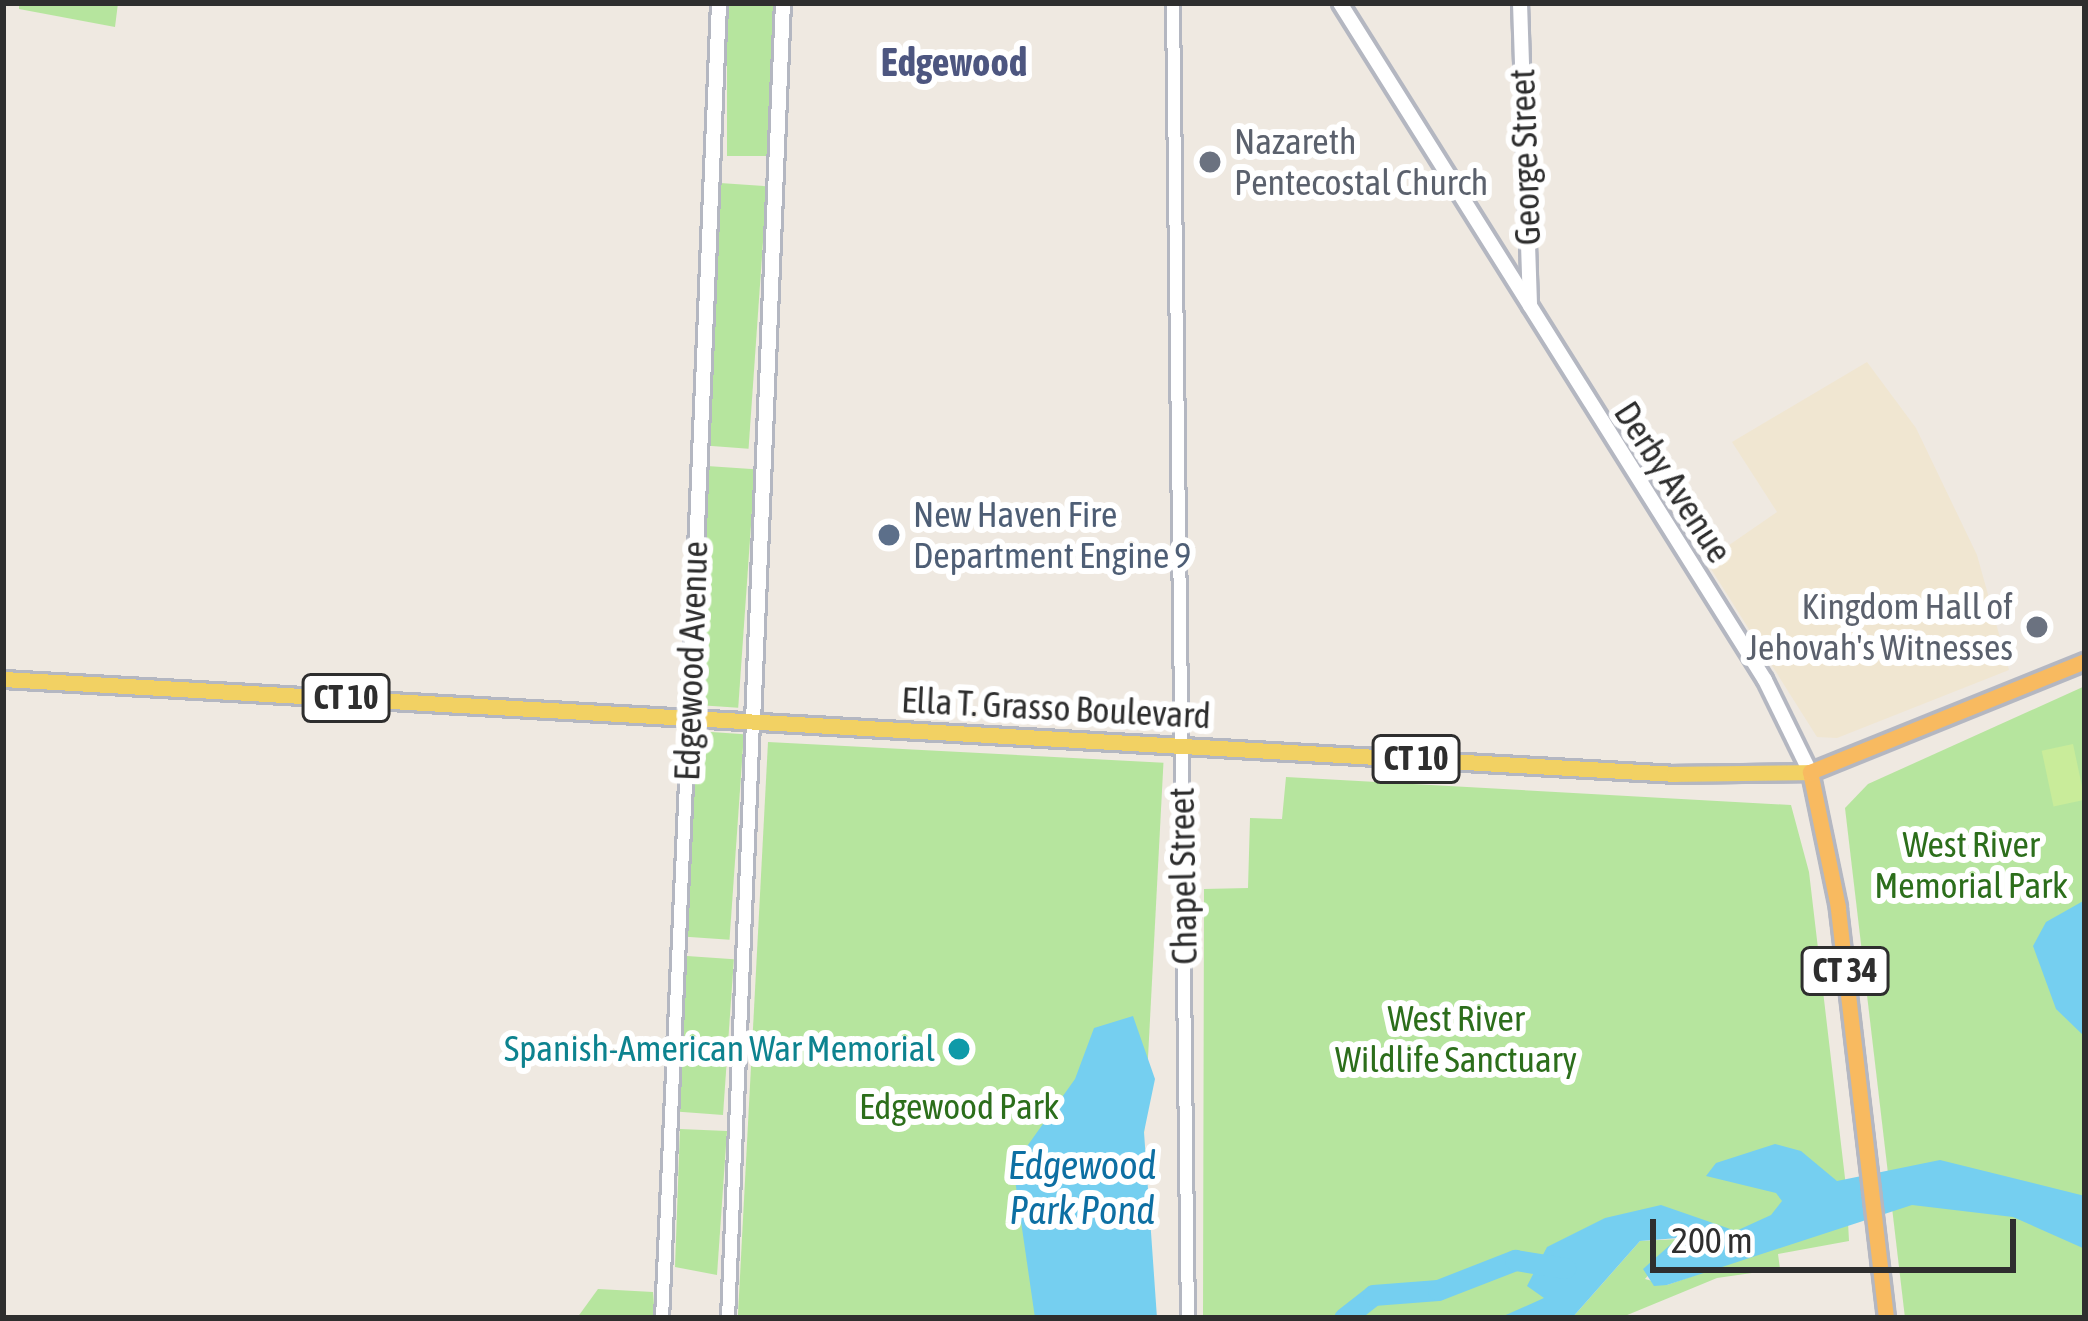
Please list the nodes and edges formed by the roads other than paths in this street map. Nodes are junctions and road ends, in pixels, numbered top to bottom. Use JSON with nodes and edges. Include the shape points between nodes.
{"nodes":[{"id":1,"x":719,"y":3,"type":"edge"},
{"id":2,"x":783,"y":3,"type":"edge"},
{"id":3,"x":1173,"y":3,"type":"edge"},
{"id":4,"x":1340,"y":3,"type":"edge"},
{"id":5,"x":1520,"y":3,"type":"edge"},
{"id":6,"x":1531,"y":311,"type":"junction"},
{"id":7,"x":2085,"y":661,"type":"edge"},
{"id":8,"x":3,"y":679,"type":"edge"},
{"id":9,"x":689,"y":717,"type":"junction"},
{"id":10,"x":753,"y":721,"type":"junction"},
{"id":11,"x":1181,"y":746,"type":"junction"},
{"id":12,"x":1810,"y":772,"type":"junction"},
{"id":13,"x":662,"y":1318,"type":"edge"},
{"id":14,"x":728,"y":1318,"type":"edge"},
{"id":15,"x":1188,"y":1318,"type":"edge"},
{"id":16,"x":1886,"y":1318,"type":"edge"}],
"edges":[{"from":1,"to":9,"type":"main road","name":"Edgewood Avenue"},
{"from":2,"to":10,"type":"main road","name":"Edgewood Avenue"},
{"from":3,"to":11,"type":"street","name":"Chapel Street"},
{"from":4,"to":6,"type":"main road","name":"Derby Avenue"},
{"from":5,"to":6,"type":"main road","name":"George Street"},
{"from":6,"to":12,"type":"main road","name":"Derby Avenue","via":[[1765,680]]},
{"from":7,"to":12,"type":"highway","name":"Ella T. Grasso Boulevard","number":"CT 10"},
{"from":8,"to":9,"type":"main road","name":"Ella T. Grasso Boulevard","number":"CT 10"},
{"from":9,"to":10,"type":"main road","name":"Ella T. Grasso Boulevard","number":"CT 10"},
{"from":9,"to":13,"type":"street","name":"Edgewood Avenue"},
{"from":10,"to":11,"type":"main road","name":"Ella T. Grasso Boulevard","number":"CT 10"},
{"from":10,"to":14,"type":"street","name":"Edgewood Avenue"},
{"from":11,"to":12,"type":"main road","name":"Ella T. Grasso Boulevard","number":"CT 10","via":[[1674,774]]},
{"from":11,"to":15,"type":"street","name":"Chapel Street"},
{"from":12,"to":16,"type":"highway","name":"Derby Avenue","number":"CT 34","via":[[1838,907]]}]}
